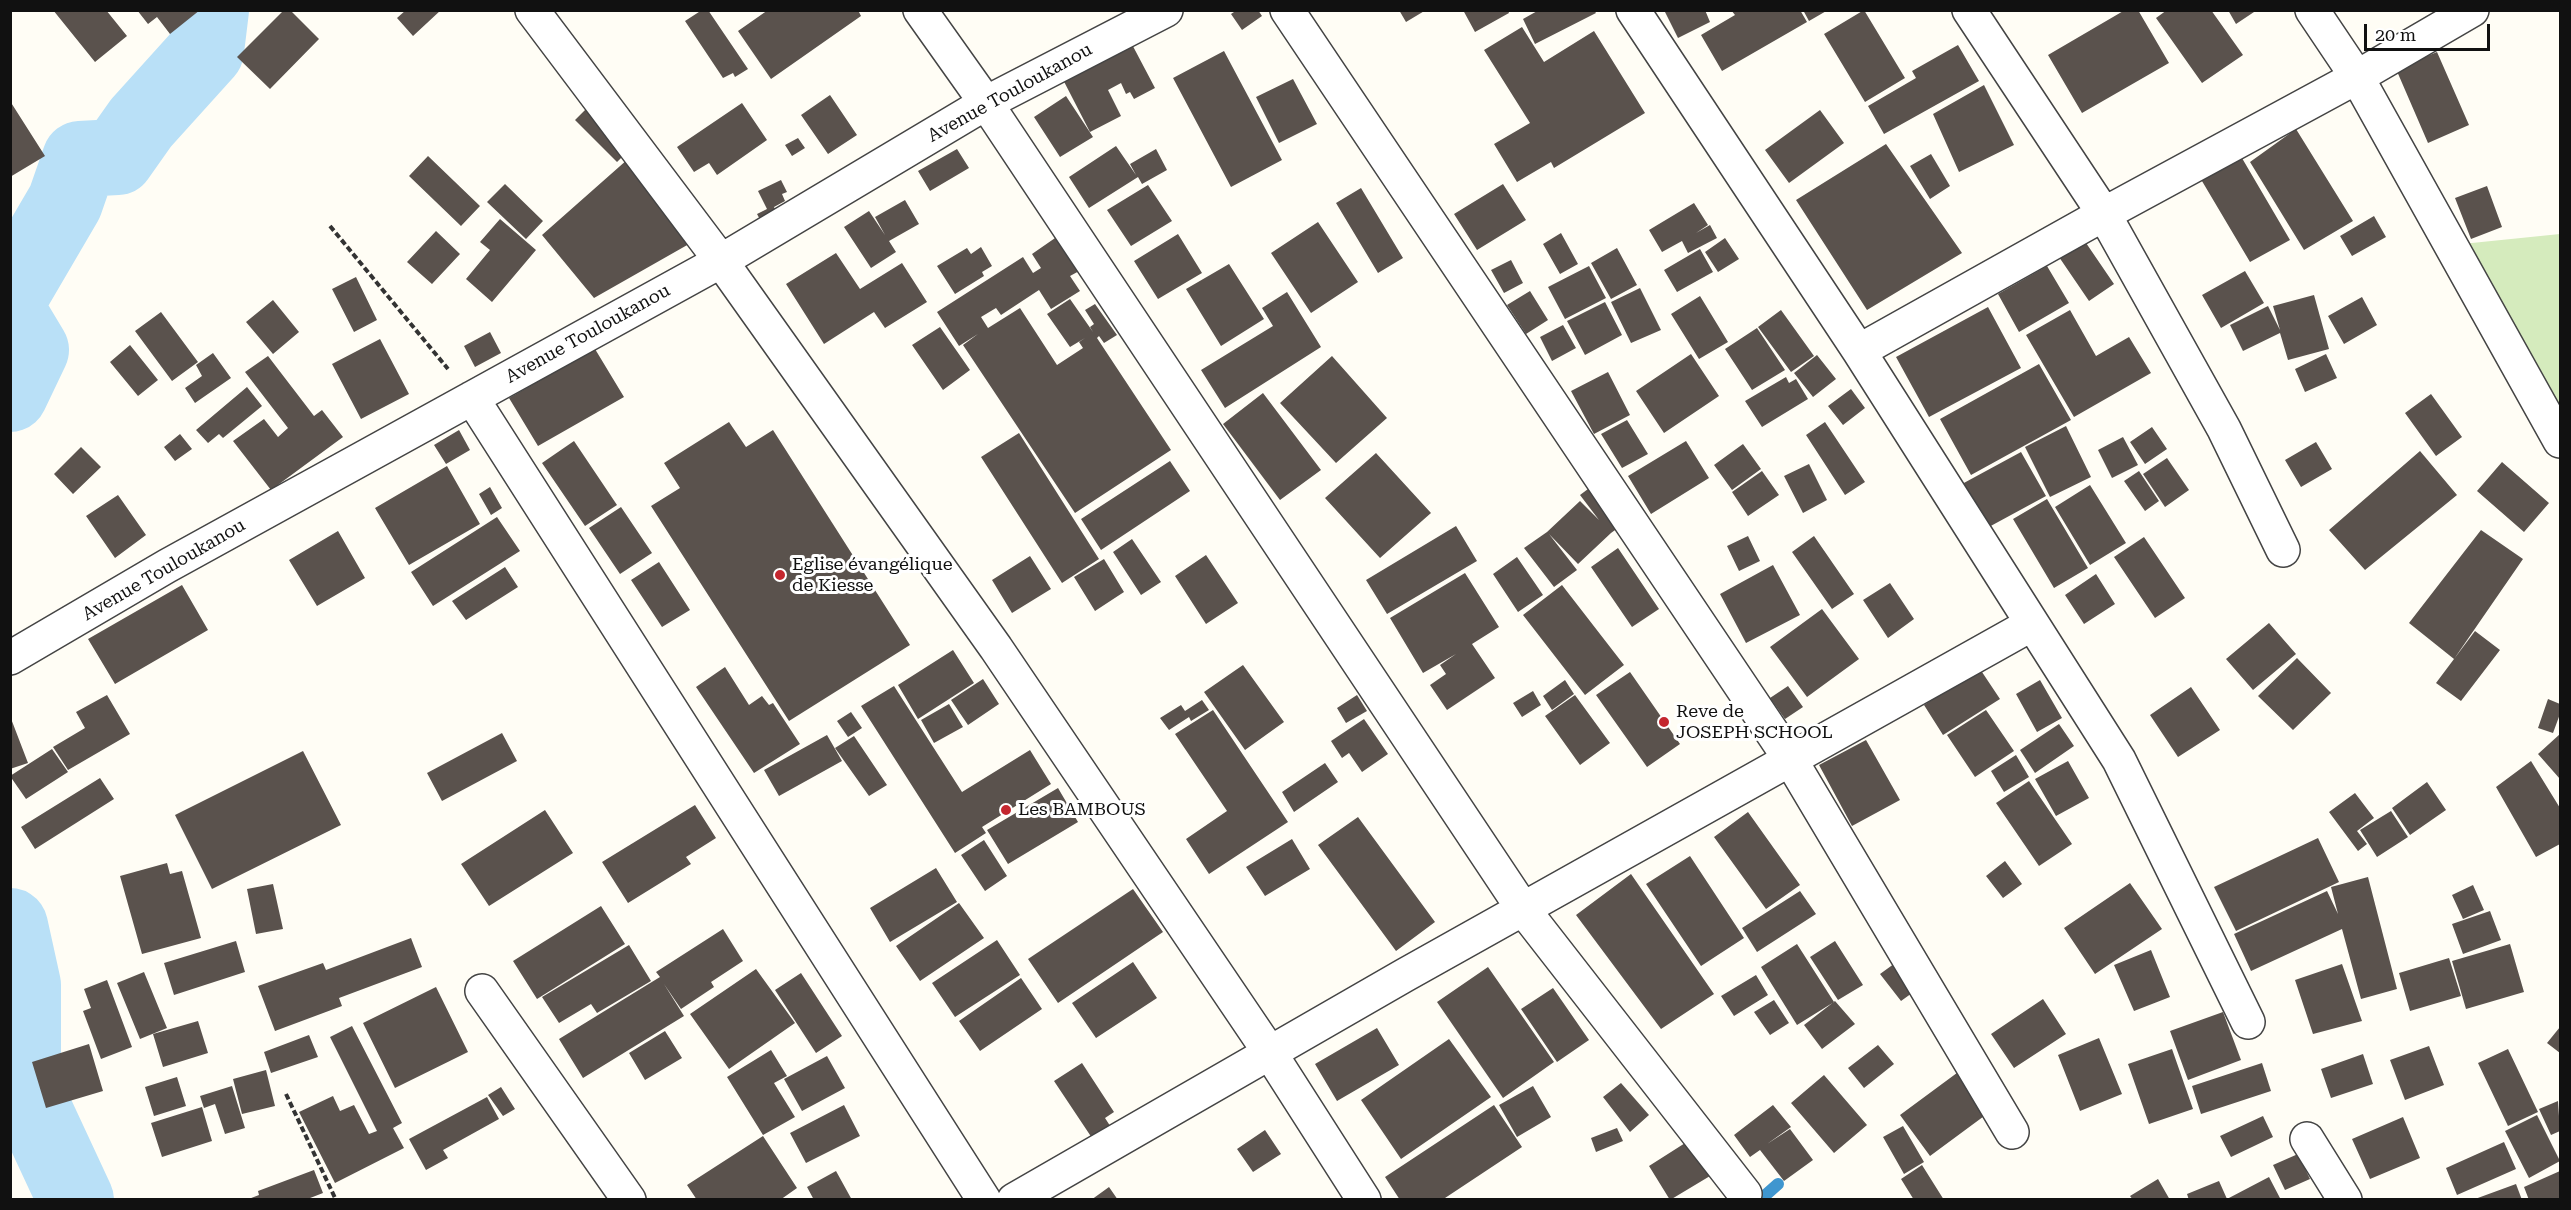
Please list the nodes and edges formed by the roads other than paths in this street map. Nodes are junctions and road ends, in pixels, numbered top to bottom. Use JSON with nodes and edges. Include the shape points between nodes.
{"nodes":[{"id":1,"x":532,"y":10,"type":"edge"},
{"id":2,"x":920,"y":10,"type":"edge"},
{"id":3,"x":1166,"y":10,"type":"edge"},
{"id":4,"x":1287,"y":10,"type":"edge"},
{"id":5,"x":1633,"y":10,"type":"edge"},
{"id":6,"x":1969,"y":10,"type":"edge"},
{"id":7,"x":2312,"y":10,"type":"edge"},
{"id":8,"x":2472,"y":10,"type":"edge"},
{"id":9,"x":2357,"y":77,"type":"junction"},
{"id":10,"x":986,"y":103,"type":"junction"},
{"id":11,"x":2104,"y":214,"type":"junction"},
{"id":12,"x":721,"y":261,"type":"junction"},
{"id":13,"x":1859,"y":351,"type":"junction"},
{"id":14,"x":472,"y":398,"type":"junction"},
{"id":15,"x":2560,"y":441,"type":"edge"},
{"id":16,"x":2283,"y":550,"type":"dead end"},
{"id":17,"x":2032,"y":624,"type":"junction"},
{"id":18,"x":10,"y":658,"type":"edge"},
{"id":19,"x":1790,"y":759,"type":"junction"},
{"id":20,"x":1523,"y":909,"type":"junction"},
{"id":21,"x":482,"y":991,"type":"dead end"},
{"id":22,"x":2248,"y":1022,"type":"dead end"},
{"id":23,"x":1270,"y":1053,"type":"junction"},
{"id":24,"x":2012,"y":1132,"type":"dead end"},
{"id":25,"x":2307,"y":1139,"type":"dead end"},
{"id":26,"x":1745,"y":1194,"type":"dead end"},
{"id":27,"x":629,"y":1200,"type":"edge"},
{"id":28,"x":984,"y":1200,"type":"edge"},
{"id":29,"x":1014,"y":1200,"type":"edge"},
{"id":30,"x":1364,"y":1200,"type":"edge"},
{"id":31,"x":2345,"y":1200,"type":"edge"}],
"edges":[{"from":1,"to":12,"type":"street"},
{"from":2,"to":10,"type":"street"},
{"from":3,"to":10,"type":"street","name":"Avenue Touloukanou"},
{"from":4,"to":19,"type":"street"},
{"from":5,"to":13,"type":"street"},
{"from":6,"to":11,"type":"street"},
{"from":7,"to":9,"type":"street"},
{"from":8,"to":9,"type":"street"},
{"from":9,"to":11,"type":"street"},
{"from":9,"to":15,"type":"street"},
{"from":10,"to":12,"type":"street","name":"Avenue Touloukanou"},
{"from":10,"to":20,"type":"street"},
{"from":11,"to":13,"type":"street"},
{"from":11,"to":16,"type":"street","via":[[2224,429]]},
{"from":12,"to":14,"type":"street","name":"Avenue Touloukanou"},
{"from":12,"to":23,"type":"street","via":[[996,648]]},
{"from":13,"to":17,"type":"street"},
{"from":14,"to":18,"type":"street","name":"Avenue Touloukanou","via":[[167,566]]},
{"from":14,"to":28,"type":"street"},
{"from":17,"to":19,"type":"street"},
{"from":17,"to":22,"type":"street","via":[[2119,760]]},
{"from":19,"to":20,"type":"street"},
{"from":19,"to":24,"type":"street"},
{"from":20,"to":23,"type":"street"},
{"from":20,"to":26,"type":"street"},
{"from":21,"to":27,"type":"street"},
{"from":23,"to":29,"type":"street"},
{"from":23,"to":30,"type":"street"},
{"from":25,"to":31,"type":"street"}]}
